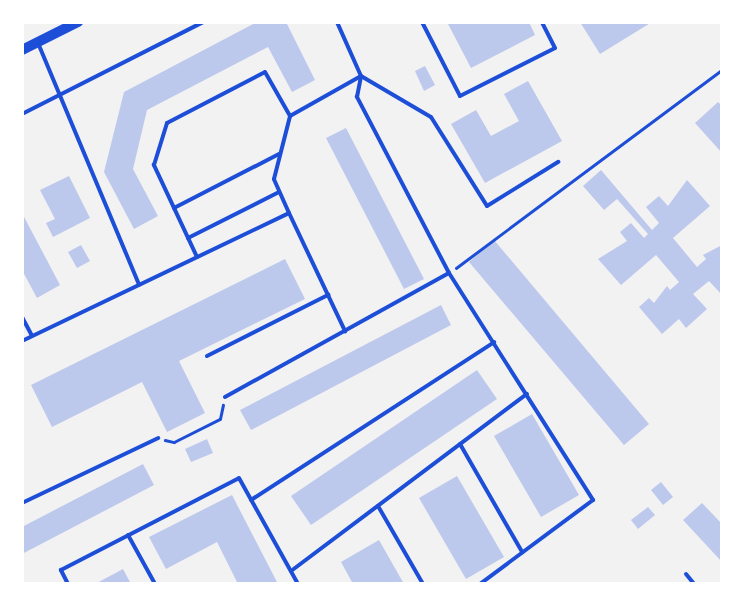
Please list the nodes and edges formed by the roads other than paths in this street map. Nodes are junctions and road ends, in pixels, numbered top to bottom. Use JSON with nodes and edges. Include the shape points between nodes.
{"nodes":[{"id":1,"x":78,"y":22,"type":"edge"},
{"id":2,"x":203,"y":22,"type":"edge"},
{"id":3,"x":337,"y":22,"type":"edge"},
{"id":4,"x":422,"y":22,"type":"edge"},
{"id":5,"x":542,"y":22,"type":"edge"},
{"id":6,"x":38,"y":43,"type":"junction"},
{"id":7,"x":22,"y":50,"type":"edge"},
{"id":8,"x":361,"y":76,"type":"junction"},
{"id":9,"x":61,"y":94,"type":"junction"},
{"id":10,"x":22,"y":114,"type":"edge"},
{"id":11,"x":290,"y":116,"type":"junction"},
{"id":12,"x":280,"y":154,"type":"junction"},
{"id":13,"x":558,"y":162,"type":"dead end"},
{"id":14,"x":279,"y":192,"type":"junction"},
{"id":15,"x":174,"y":208,"type":"junction"},
{"id":16,"x":289,"y":213,"type":"junction"},
{"id":17,"x":188,"y":238,"type":"junction"},
{"id":18,"x":197,"y":257,"type":"junction"},
{"id":19,"x":450,"y":273,"type":"junction"},
{"id":20,"x":139,"y":285,"type":"junction"},
{"id":21,"x":328,"y":295,"type":"junction"},
{"id":22,"x":22,"y":318,"type":"edge"},
{"id":23,"x":345,"y":331,"type":"junction"},
{"id":24,"x":32,"y":336,"type":"junction"},
{"id":25,"x":22,"y":341,"type":"edge"},
{"id":26,"x":494,"y":342,"type":"junction"},
{"id":27,"x":207,"y":356,"type":"dead end"},
{"id":28,"x":527,"y":394,"type":"junction"},
{"id":29,"x":225,"y":396,"type":"road end"},
{"id":30,"x":158,"y":438,"type":"road end"},
{"id":31,"x":460,"y":444,"type":"junction"},
{"id":32,"x":251,"y":500,"type":"junction"},
{"id":33,"x":22,"y":503,"type":"edge"},
{"id":34,"x":378,"y":506,"type":"junction"},
{"id":35,"x":128,"y":536,"type":"junction"},
{"id":36,"x":522,"y":552,"type":"junction"},
{"id":37,"x":291,"y":571,"type":"junction"},
{"id":38,"x":686,"y":574,"type":"dead end"},
{"id":39,"x":68,"y":584,"type":"edge"},
{"id":40,"x":155,"y":584,"type":"edge"},
{"id":41,"x":298,"y":584,"type":"edge"},
{"id":42,"x":423,"y":584,"type":"edge"},
{"id":43,"x":480,"y":584,"type":"edge"},
{"id":44,"x":694,"y":584,"type":"edge"}],
"edges":[{"from":1,"to":6,"type":"main road"},
{"from":2,"to":9,"type":"lane"},
{"from":3,"to":8,"type":"lane"},
{"from":4,"to":5,"type":"lane","via":[[460,96],[555,48]]},
{"from":6,"to":7,"type":"main road"},
{"from":6,"to":9,"type":"lane"},
{"from":8,"to":11,"type":"lane"},
{"from":8,"to":13,"type":"lane","via":[[431,117],[488,206]]},
{"from":8,"to":19,"type":"lane","via":[[357,97]]},
{"from":9,"to":10,"type":"lane"},
{"from":9,"to":20,"type":"lane"},
{"from":11,"to":12,"type":"lane"},
{"from":11,"to":15,"type":"lane","via":[[265,72],[167,123],[154,165]]},
{"from":12,"to":14,"type":"lane","via":[[274,179]]},
{"from":12,"to":15,"type":"lane"},
{"from":14,"to":16,"type":"lane"},
{"from":14,"to":17,"type":"lane"},
{"from":15,"to":17,"type":"lane"},
{"from":16,"to":18,"type":"lane"},
{"from":16,"to":21,"type":"lane"},
{"from":17,"to":18,"type":"lane"},
{"from":18,"to":20,"type":"lane"},
{"from":19,"to":23,"type":"lane"},
{"from":19,"to":26,"type":"lane"},
{"from":20,"to":24,"type":"lane"},
{"from":21,"to":23,"type":"lane"},
{"from":21,"to":27,"type":"lane"},
{"from":22,"to":24,"type":"lane"},
{"from":23,"to":29,"type":"lane"},
{"from":24,"to":25,"type":"lane"},
{"from":26,"to":28,"type":"lane"},
{"from":26,"to":32,"type":"lane"},
{"from":28,"to":31,"type":"lane"},
{"from":28,"to":36,"type":"lane","via":[[593,500]]},
{"from":30,"to":33,"type":"lane"},
{"from":31,"to":34,"type":"lane"},
{"from":31,"to":36,"type":"lane"},
{"from":32,"to":35,"type":"lane","via":[[239,478]]},
{"from":32,"to":37,"type":"lane"},
{"from":34,"to":37,"type":"lane"},
{"from":34,"to":42,"type":"lane"},
{"from":35,"to":39,"type":"lane","via":[[61,570]]},
{"from":35,"to":40,"type":"lane"},
{"from":36,"to":43,"type":"lane"},
{"from":37,"to":41,"type":"lane"},
{"from":38,"to":44,"type":"lane"}]}
